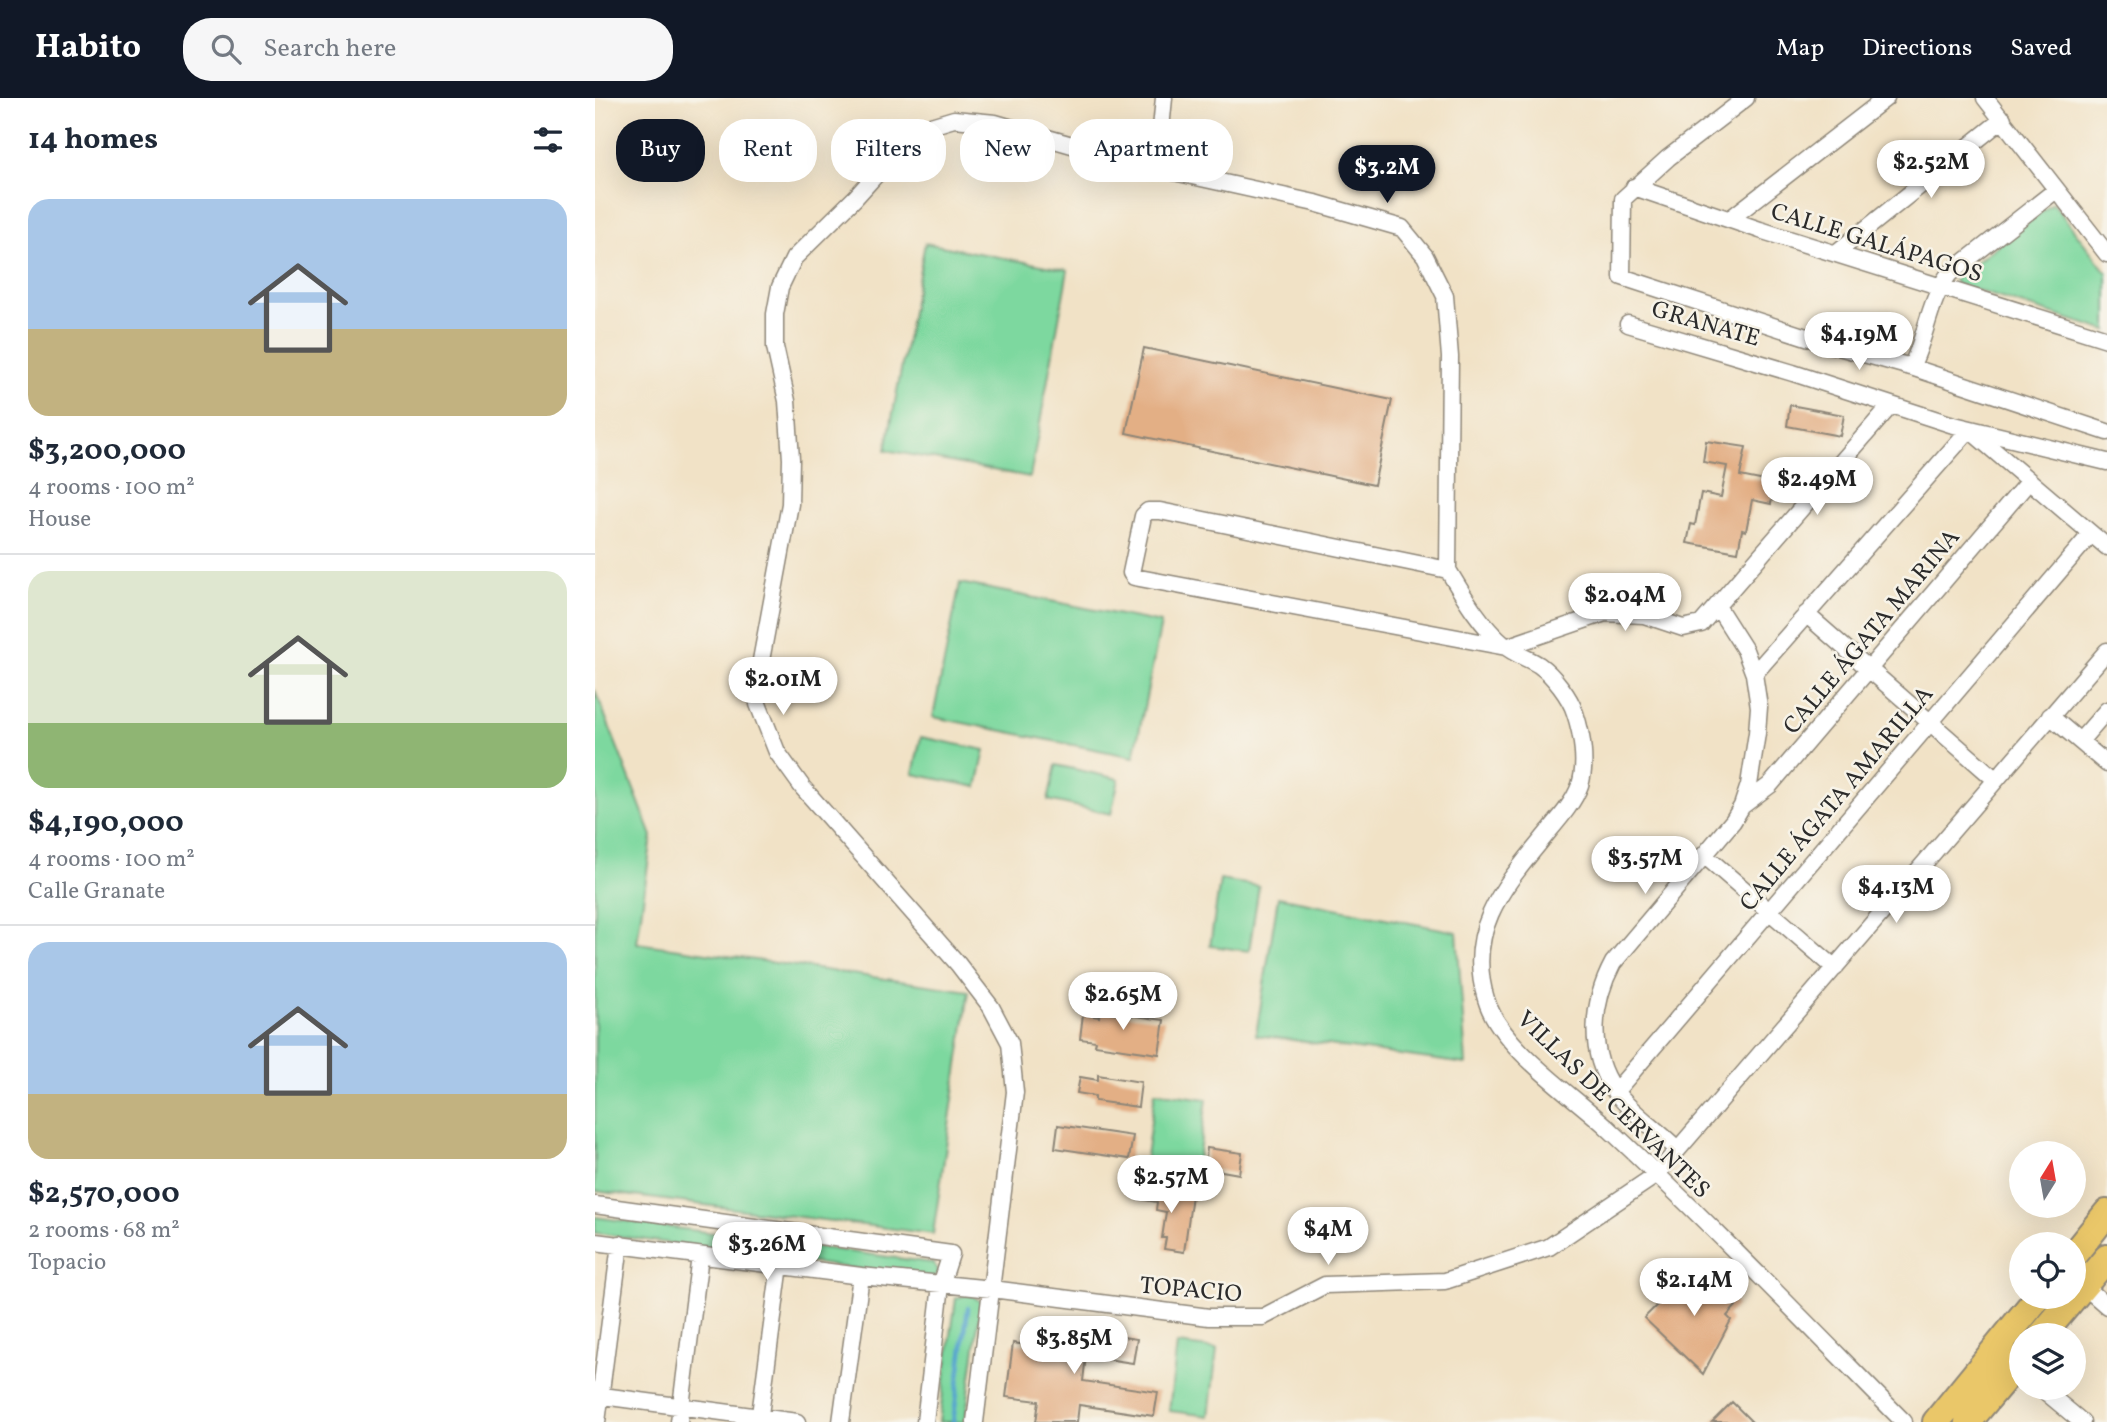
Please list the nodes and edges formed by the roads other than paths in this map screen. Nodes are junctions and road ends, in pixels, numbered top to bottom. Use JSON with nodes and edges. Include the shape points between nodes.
{"nodes":[{"id":1,"x":1164,"y":98,"type":"edge"},
{"id":2,"x":1746,"y":98,"type":"edge"},
{"id":3,"x":1886,"y":98,"type":"edge"},
{"id":4,"x":1986,"y":98,"type":"edge"},
{"id":5,"x":1162,"y":119,"type":"edge"},
{"id":6,"x":2003,"y":119,"type":"junction"},
{"id":7,"x":1069,"y":144,"type":"edge"},
{"id":8,"x":1217,"y":182,"type":"edge"},
{"id":9,"x":1634,"y":187,"type":"junction"},
{"id":10,"x":2056,"y":190,"type":"junction"},
{"id":11,"x":1730,"y":219,"type":"junction"},
{"id":12,"x":1836,"y":253,"type":"junction"},
{"id":13,"x":2107,"y":254,"type":"edge"},
{"id":14,"x":1940,"y":286,"type":"junction"},
{"id":15,"x":1628,"y":324,"type":"dead end"},
{"id":16,"x":2107,"y":339,"type":"edge"},
{"id":17,"x":1911,"y":367,"type":"junction"},
{"id":18,"x":1891,"y":405,"type":"junction"},
{"id":19,"x":1969,"y":430,"type":"junction"},
{"id":20,"x":2107,"y":432,"type":"edge"},
{"id":21,"x":2107,"y":462,"type":"edge"},
{"id":22,"x":2029,"y":481,"type":"junction"},
{"id":23,"x":2091,"y":534,"type":"junction"},
{"id":24,"x":2107,"y":547,"type":"edge"},
{"id":25,"x":1448,"y":570,"type":"junction"},
{"id":26,"x":1717,"y":606,"type":"junction"},
{"id":27,"x":1807,"y":614,"type":"junction"},
{"id":28,"x":1506,"y":647,"type":"junction"},
{"id":29,"x":2107,"y":651,"type":"edge"},
{"id":30,"x":1869,"y":669,"type":"junction"},
{"id":31,"x":1754,"y":674,"type":"junction"},
{"id":32,"x":2107,"y":710,"type":"edge"},
{"id":33,"x":2050,"y":716,"type":"junction"},
{"id":34,"x":1930,"y":723,"type":"junction"},
{"id":35,"x":2080,"y":741,"type":"junction"},
{"id":36,"x":2107,"y":764,"type":"edge"},
{"id":37,"x":1996,"y":780,"type":"junction"},
{"id":38,"x":1742,"y":806,"type":"junction"},
{"id":39,"x":1704,"y":855,"type":"junction"},
{"id":40,"x":1769,"y":911,"type":"junction"},
{"id":41,"x":1835,"y":968,"type":"junction"},
{"id":42,"x":1615,"y":1092,"type":"junction"},
{"id":43,"x":1677,"y":1149,"type":"junction"},
{"id":44,"x":1656,"y":1175,"type":"junction"},
{"id":45,"x":595,"y":1205,"type":"edge"},
{"id":46,"x":2105,"y":1217,"type":"edge"},
{"id":47,"x":2086,"y":1240,"type":"edge"},
{"id":48,"x":595,"y":1241,"type":"edge"},
{"id":49,"x":620,"y":1244,"type":"junction"},
{"id":50,"x":701,"y":1256,"type":"junction"},
{"id":51,"x":2107,"y":1258,"type":"edge"},
{"id":52,"x":780,"y":1265,"type":"junction"},
{"id":53,"x":861,"y":1276,"type":"junction"},
{"id":54,"x":2086,"y":1284,"type":"edge"},
{"id":55,"x":941,"y":1285,"type":"junction"},
{"id":56,"x":2086,"y":1288,"type":"edge"},
{"id":57,"x":992,"y":1289,"type":"junction"},
{"id":58,"x":2107,"y":1306,"type":"edge"},
{"id":59,"x":2028,"y":1309,"type":"edge"},
{"id":60,"x":2064,"y":1309,"type":"edge"},
{"id":61,"x":2052,"y":1323,"type":"edge"},
{"id":62,"x":2009,"y":1376,"type":"edge"},
{"id":63,"x":598,"y":1396,"type":"edge"},
{"id":64,"x":2055,"y":1400,"type":"edge"},
{"id":65,"x":680,"y":1414,"type":"edge"},
{"id":66,"x":759,"y":1419,"type":"edge"},
{"id":67,"x":597,"y":1422,"type":"edge"},
{"id":68,"x":797,"y":1422,"type":"edge"},
{"id":69,"x":841,"y":1422,"type":"edge"},
{"id":70,"x":925,"y":1422,"type":"edge"},
{"id":71,"x":975,"y":1422,"type":"edge"},
{"id":72,"x":1904,"y":1422,"type":"edge"},
{"id":73,"x":1936,"y":1422,"type":"edge"},
{"id":74,"x":1968,"y":1422,"type":"edge"},
{"id":75,"x":2082,"y":1422,"type":"edge"}],
"edges":[{"from":1,"to":5,"type":"street"},
{"from":2,"to":9,"type":"street"},
{"from":3,"to":11,"type":"street"},
{"from":4,"to":6,"type":"street"},
{"from":6,"to":10,"type":"street"},
{"from":6,"to":12,"type":"street"},
{"from":7,"to":57,"type":"street","via":[[995,123],[954,119],[924,128],[794,258],[780,287],[775,314],[775,348],[792,459],[757,682],[758,704],[777,752],[803,788],[957,964],[991,1007],[1010,1043],[1015,1092]]},
{"from":8,"to":25,"type":"street","via":[[1402,228],[1425,256],[1444,296],[1450,358]]},
{"from":9,"to":11,"type":"street","name":"CALLE GALÁPAGOS"},
{"from":9,"to":17,"type":"street","via":[[1622,199],[1622,277]]},
{"from":10,"to":13,"type":"street"},
{"from":10,"to":14,"type":"street","via":[[1963,262]]},
{"from":11,"to":12,"type":"street","name":"CALLE GALÁPAGOS"},
{"from":12,"to":14,"type":"street","name":"CALLE GALÁPAGOS"},
{"from":14,"to":16,"type":"street","name":"CALLE GALÁPAGOS"},
{"from":14,"to":17,"type":"street"},
{"from":15,"to":18,"type":"street","name":"GRANATE"},
{"from":17,"to":20,"type":"street"},
{"from":18,"to":19,"type":"street","name":"GRANATE"},
{"from":18,"to":26,"type":"street"},
{"from":19,"to":21,"type":"street","name":"GRANATE"},
{"from":19,"to":22,"type":"street"},
{"from":19,"to":27,"type":"street"},
{"from":22,"to":23,"type":"street"},
{"from":22,"to":30,"type":"street","name":"CALLE ÁGATA MARINA"},
{"from":23,"to":24,"type":"street"},
{"from":23,"to":34,"type":"street","name":"CALLE ÁGATA AMARILLA"},
{"from":25,"to":28,"type":"street","name":"VILLAS DE CERVANTES","via":[[1465,600]]},
{"from":25,"to":28,"type":"street","via":[[1147,511],[1131,573],[1134,578]]},
{"from":26,"to":28,"type":"street","via":[[1701,624],[1683,628],[1644,615],[1605,613]]},
{"from":26,"to":31,"type":"street","via":[[1745,650]]},
{"from":27,"to":30,"type":"street"},
{"from":27,"to":31,"type":"street"},
{"from":28,"to":44,"type":"street","name":"VILLAS DE CERVANTES","via":[[1541,666],[1566,696],[1575,712],[1583,755],[1580,784],[1568,806],[1505,885],[1486,921],[1480,951],[1485,998],[1509,1041]]},
{"from":29,"to":33,"type":"street","name":"TOPACIO"},
{"from":30,"to":34,"type":"street"},
{"from":30,"to":38,"type":"street","name":"CALLE ÁGATA MARINA","via":[[1770,785]]},
{"from":31,"to":38,"type":"street","via":[[1757,733]]},
{"from":32,"to":35,"type":"street"},
{"from":33,"to":35,"type":"street"},
{"from":33,"to":37,"type":"street","name":"TOPACIO"},
{"from":34,"to":37,"type":"street"},
{"from":34,"to":40,"type":"street","name":"CALLE ÁGATA AMARILLA"},
{"from":35,"to":36,"type":"street"},
{"from":37,"to":41,"type":"street","name":"TOPACIO"},
{"from":38,"to":39,"type":"street"},
{"from":39,"to":40,"type":"street"},
{"from":39,"to":42,"type":"street","via":[[1613,963],[1604,981],[1595,1010],[1596,1035]]},
{"from":40,"to":41,"type":"street"},
{"from":40,"to":42,"type":"street","name":"CALLE ÁGATA AMARILLA"},
{"from":41,"to":43,"type":"street","name":"TOPACIO"},
{"from":42,"to":43,"type":"street"},
{"from":43,"to":44,"type":"street","name":"TOPACIO"},
{"from":44,"to":57,"type":"street","name":"TOPACIO","via":[[1549,1247],[1445,1281],[1325,1285],[1263,1317],[1209,1317]]},
{"from":44,"to":72,"type":"street","name":"VILLAS DE CERVANTES"},
{"from":45,"to":55,"type":"street","via":[[951,1254]]},
{"from":46,"to":47,"type":"main road"},
{"from":48,"to":49,"type":"street","name":"TOPACIO"},
{"from":49,"to":50,"type":"street","name":"TOPACIO"},
{"from":49,"to":63,"type":"street"},
{"from":50,"to":52,"type":"street","name":"TOPACIO"},
{"from":50,"to":65,"type":"street"},
{"from":51,"to":54,"type":"main road"},
{"from":52,"to":53,"type":"street","name":"TOPACIO"},
{"from":52,"to":66,"type":"street"},
{"from":53,"to":55,"type":"street","name":"TOPACIO"},
{"from":53,"to":69,"type":"street"},
{"from":55,"to":57,"type":"street","name":"TOPACIO"},
{"from":55,"to":70,"type":"street"},
{"from":56,"to":58,"type":"street"},
{"from":57,"to":71,"type":"street"},
{"from":59,"to":73,"type":"main road"},
{"from":60,"to":61,"type":"main road"},
{"from":62,"to":74,"type":"main road"},
{"from":63,"to":65,"type":"street"},
{"from":63,"to":67,"type":"street"},
{"from":64,"to":75,"type":"street"},
{"from":65,"to":66,"type":"street"},
{"from":66,"to":68,"type":"street"}]}
